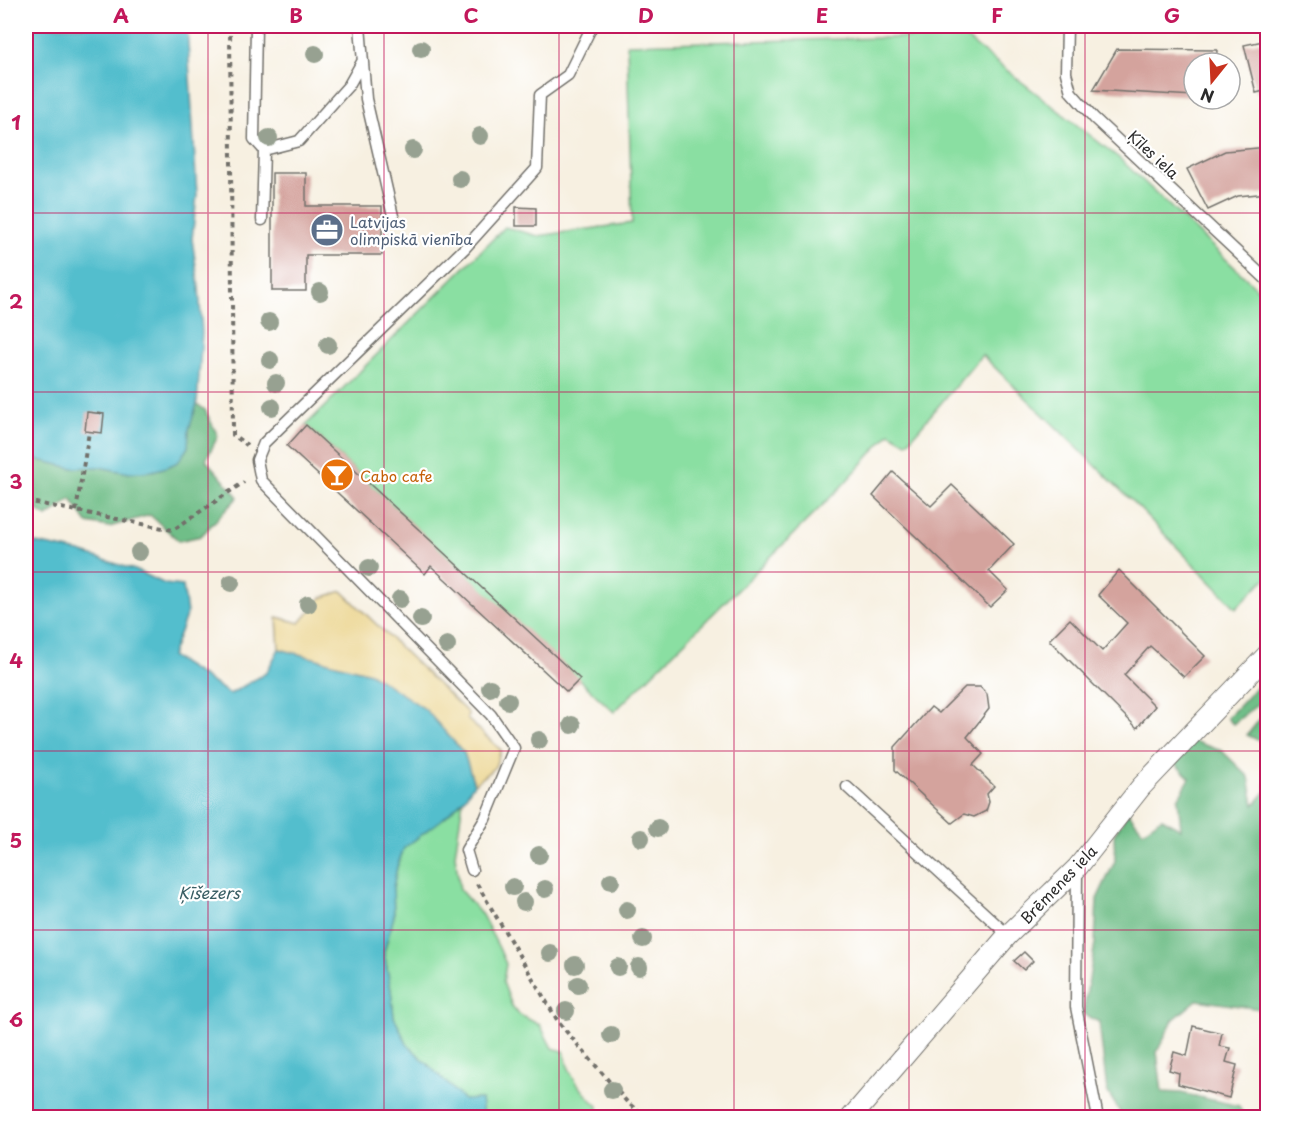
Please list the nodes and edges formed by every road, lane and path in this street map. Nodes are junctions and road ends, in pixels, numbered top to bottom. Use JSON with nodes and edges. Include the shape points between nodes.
{"nodes":[{"id":1,"x":230,"y":26,"type":"edge"},
{"id":2,"x":256,"y":26,"type":"edge"},
{"id":3,"x":360,"y":26,"type":"edge"},
{"id":4,"x":592,"y":26,"type":"edge"},
{"id":5,"x":1067,"y":26,"type":"edge"},
{"id":6,"x":362,"y":62,"type":"junction"},
{"id":7,"x":264,"y":150,"type":"junction"},
{"id":8,"x":393,"y":216,"type":"dead end"},
{"id":9,"x":262,"y":220,"type":"dead end"},
{"id":10,"x":1268,"y":281,"type":"edge"},
{"id":11,"x":89,"y":432,"type":"dead end"},
{"id":12,"x":260,"y":454,"type":"junction"},
{"id":13,"x":260,"y":472,"type":"junction"},
{"id":14,"x":26,"y":501,"type":"edge"},
{"id":15,"x":76,"y":511,"type":"junction"},
{"id":16,"x":1268,"y":654,"type":"edge"},
{"id":17,"x":847,"y":786,"type":"dead end"},
{"id":18,"x":1077,"y":868,"type":"junction"},
{"id":19,"x":472,"y":870,"type":"joint"},
{"id":20,"x":1008,"y":935,"type":"junction"},
{"id":21,"x":646,"y":1118,"type":"edge"},
{"id":22,"x":851,"y":1118,"type":"edge"},
{"id":23,"x":1098,"y":1118,"type":"edge"}],
"edges":[{"from":1,"to":12,"type":"path","via":[[233,435]]},
{"from":2,"to":7,"type":"lane","via":[[254,139]]},
{"from":3,"to":6,"type":"lane"},
{"from":4,"to":12,"type":"lane","via":[[568,75],[540,95],[537,168],[465,248],[264,443]]},
{"from":5,"to":10,"type":"lane","name":"Ķīles iela","via":[[1066,73],[1071,92]]},
{"from":6,"to":7,"type":"lane","via":[[349,85],[299,141]]},
{"from":6,"to":8,"type":"lane","via":[[366,99]]},
{"from":7,"to":9,"type":"lane"},
{"from":11,"to":15,"type":"path"},
{"from":12,"to":13,"type":"lane"},
{"from":13,"to":15,"type":"path","via":[[173,530]]},
{"from":13,"to":19,"type":"lane","via":[[261,480],[491,715],[514,748],[485,819],[466,850]]},
{"from":14,"to":15,"type":"path"},
{"from":16,"to":18,"type":"street","name":"Brēmenes iela","via":[[1141,787]]},
{"from":17,"to":20,"type":"lane"},
{"from":18,"to":20,"type":"street","name":"Brēmenes iela"},
{"from":18,"to":23,"type":"lane","via":[[1076,1007]]},
{"from":19,"to":21,"type":"path","via":[[478,889],[559,1023],[627,1102]]},
{"from":20,"to":22,"type":"street","name":"Brēmenes iela"}]}
